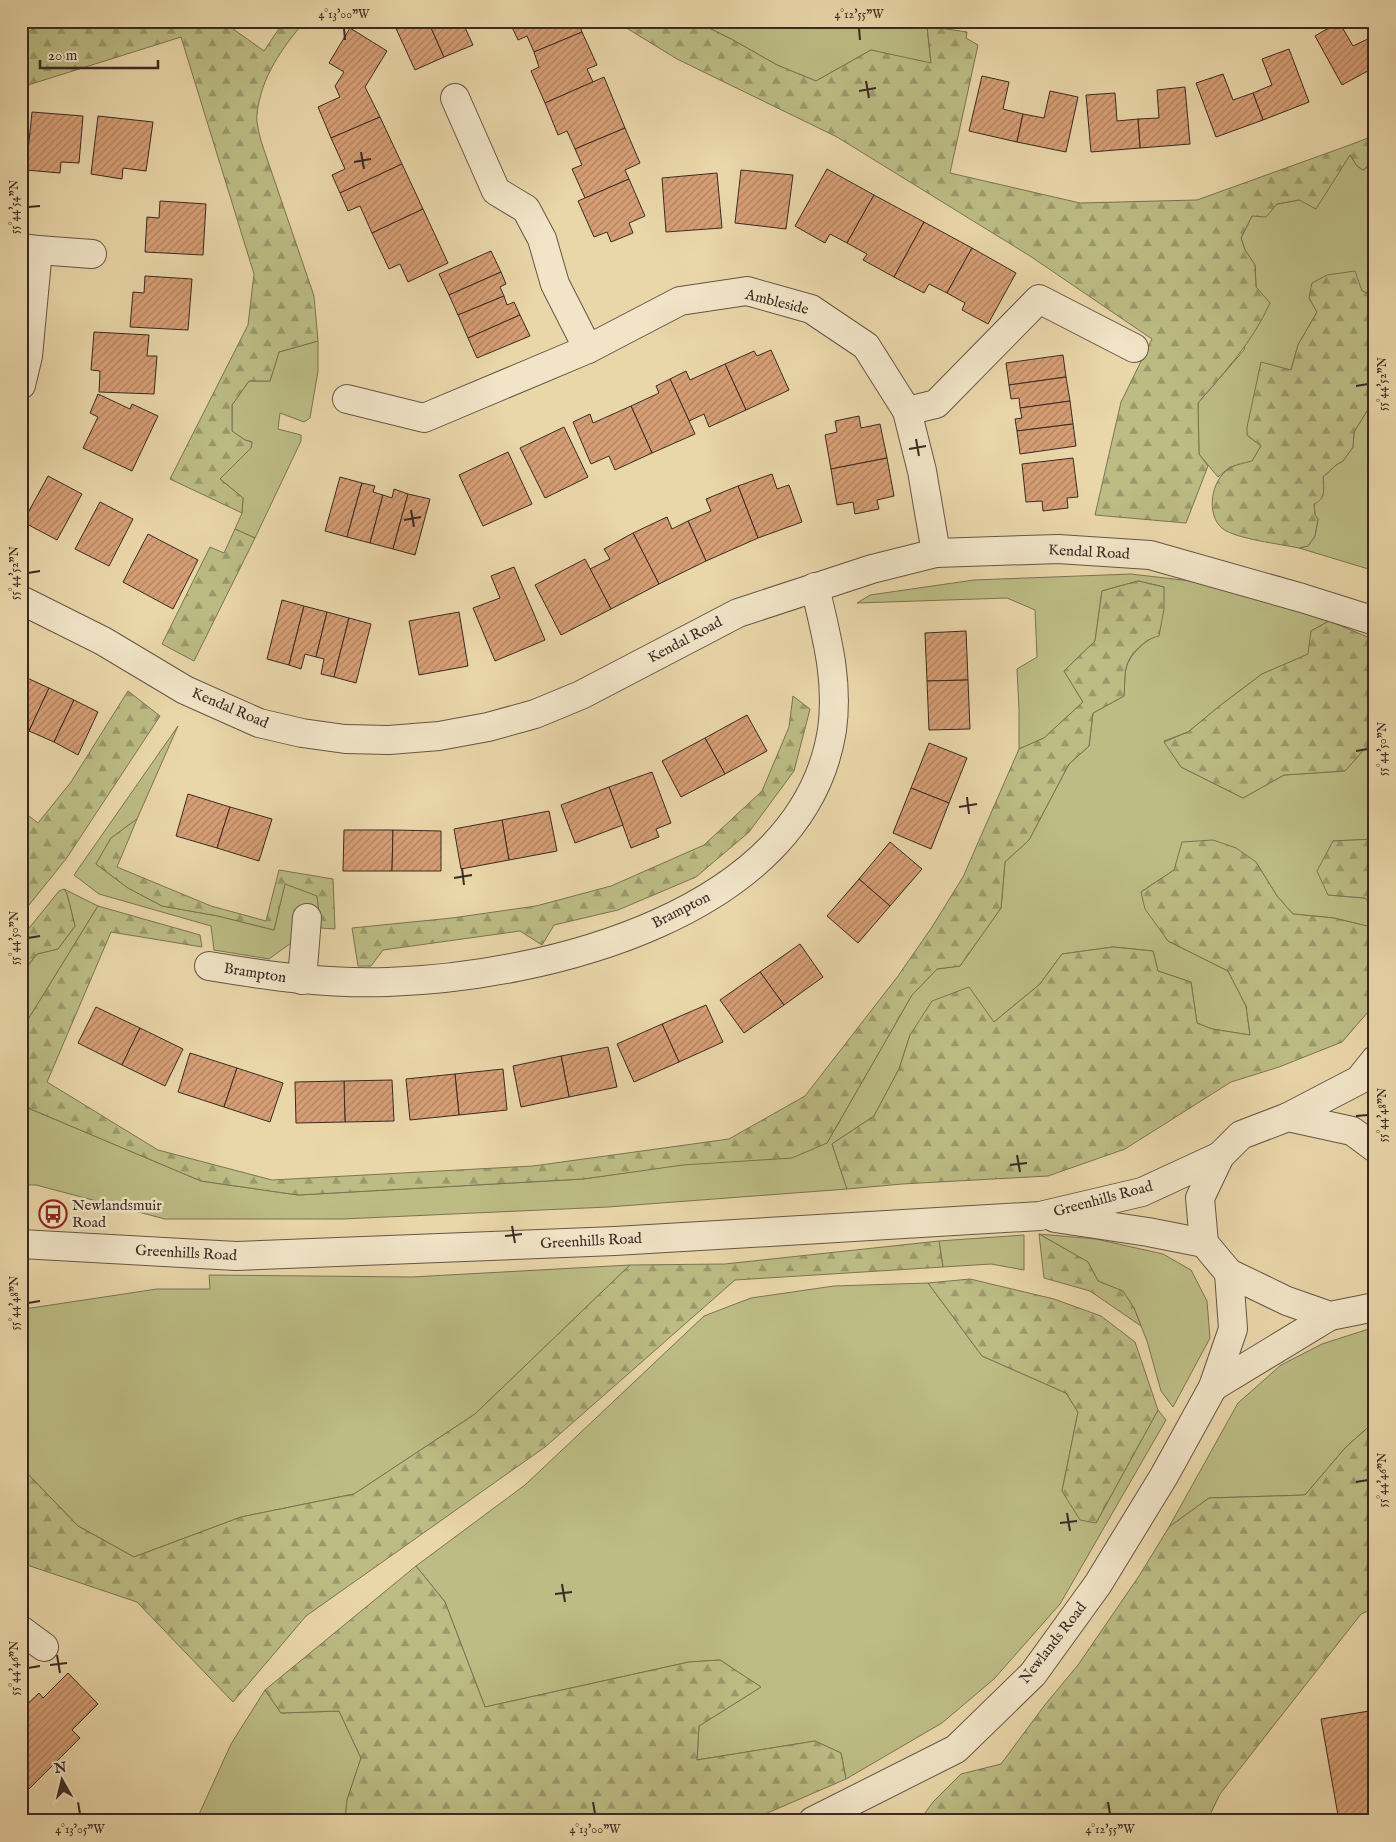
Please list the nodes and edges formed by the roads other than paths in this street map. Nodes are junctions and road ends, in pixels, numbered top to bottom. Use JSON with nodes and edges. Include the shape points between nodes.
{"nodes":[{"id":1,"x":455,"y":98,"type":"dead end"},
{"id":2,"x":30,"y":249,"type":"edge"},
{"id":3,"x":92,"y":254,"type":"dead end"},
{"id":4,"x":1134,"y":348,"type":"dead end"},
{"id":5,"x":588,"y":349,"type":"junction"},
{"id":6,"x":21,"y":385,"type":"edge"},
{"id":7,"x":347,"y":399,"type":"dead end"},
{"id":8,"x":907,"y":411,"type":"junction"},
{"id":9,"x":936,"y":553,"type":"junction"},
{"id":10,"x":815,"y":587,"type":"junction"},
{"id":11,"x":21,"y":600,"type":"edge"},
{"id":12,"x":1375,"y":621,"type":"edge"},
{"id":13,"x":307,"y":918,"type":"dead end"},
{"id":14,"x":209,"y":966,"type":"dead end"},
{"id":15,"x":302,"y":980,"type":"junction"},
{"id":16,"x":1375,"y":1060,"type":"edge"},
{"id":17,"x":1288,"y":1117,"type":"junction"},
{"id":18,"x":1375,"y":1148,"type":"edge"},
{"id":19,"x":1220,"y":1156,"type":"junction"},
{"id":20,"x":1040,"y":1216,"type":"junction"},
{"id":21,"x":1204,"y":1243,"type":"junction"},
{"id":22,"x":21,"y":1244,"type":"edge"},
{"id":23,"x":1229,"y":1273,"type":"junction"},
{"id":24,"x":1375,"y":1308,"type":"edge"},
{"id":25,"x":1330,"y":1316,"type":"junction"},
{"id":26,"x":1214,"y":1387,"type":"junction"},
{"id":27,"x":21,"y":1630,"type":"edge"},
{"id":28,"x":44,"y":1647,"type":"dead end"},
{"id":29,"x":813,"y":1821,"type":"edge"}],
"edges":[{"from":1,"to":5,"type":"street","via":[[496,191],[526,209],[542,239],[555,284]]},
{"from":2,"to":3,"type":"street"},
{"from":2,"to":6,"type":"street","via":[[28,356]]},
{"from":4,"to":8,"type":"street","via":[[1040,299],[936,404]]},
{"from":5,"to":7,"type":"street","name":"Ambleside","via":[[424,418]]},
{"from":5,"to":8,"type":"street","name":"Ambleside","via":[[680,301],[747,291],[811,309],[866,346]]},
{"from":8,"to":9,"type":"street","name":"Ambleside","via":[[922,470]]},
{"from":9,"to":10,"type":"street","name":"Kendal Road"},
{"from":9,"to":12,"type":"street","name":"Kendal Road","via":[[1058,549],[1150,555]]},
{"from":10,"to":11,"type":"street","name":"Kendal Road","via":[[738,613],[581,695],[535,714],[458,733],[389,740],[345,739],[259,723],[185,690],[103,641]]},
{"from":10,"to":15,"type":"street","name":"Brampton","via":[[832,662],[835,696],[831,731],[822,764],[809,797],[790,826],[767,852],[718,891],[639,932],[578,953],[515,968],[452,978],[387,982]]},
{"from":13,"to":15,"type":"street","name":"Brampton"},
{"from":14,"to":15,"type":"street","name":"Brampton"},
{"from":16,"to":17,"type":"street","via":[[1359,1080]]},
{"from":17,"to":18,"type":"street","via":[[1352,1131]]},
{"from":17,"to":19,"type":"street","via":[[1242,1135]]},
{"from":19,"to":20,"type":"street","name":"Greenhills Road","via":[[1142,1192]]},
{"from":19,"to":21,"type":"street","via":[[1200,1198]]},
{"from":20,"to":21,"type":"street","name":"Greenhills Road"},
{"from":20,"to":22,"type":"street","name":"Greenhills Road","via":[[614,1241],[236,1256]]},
{"from":21,"to":23,"type":"street"},
{"from":23,"to":25,"type":"street","via":[[1287,1301]]},
{"from":23,"to":26,"type":"street","name":"Newlands Road","via":[[1233,1329]]},
{"from":24,"to":25,"type":"street"},
{"from":25,"to":26,"type":"street","name":"Newlands Road"},
{"from":26,"to":29,"type":"street","name":"Newlands Road","via":[[1098,1584],[1032,1674],[956,1749]]},
{"from":27,"to":28,"type":"street"}]}
